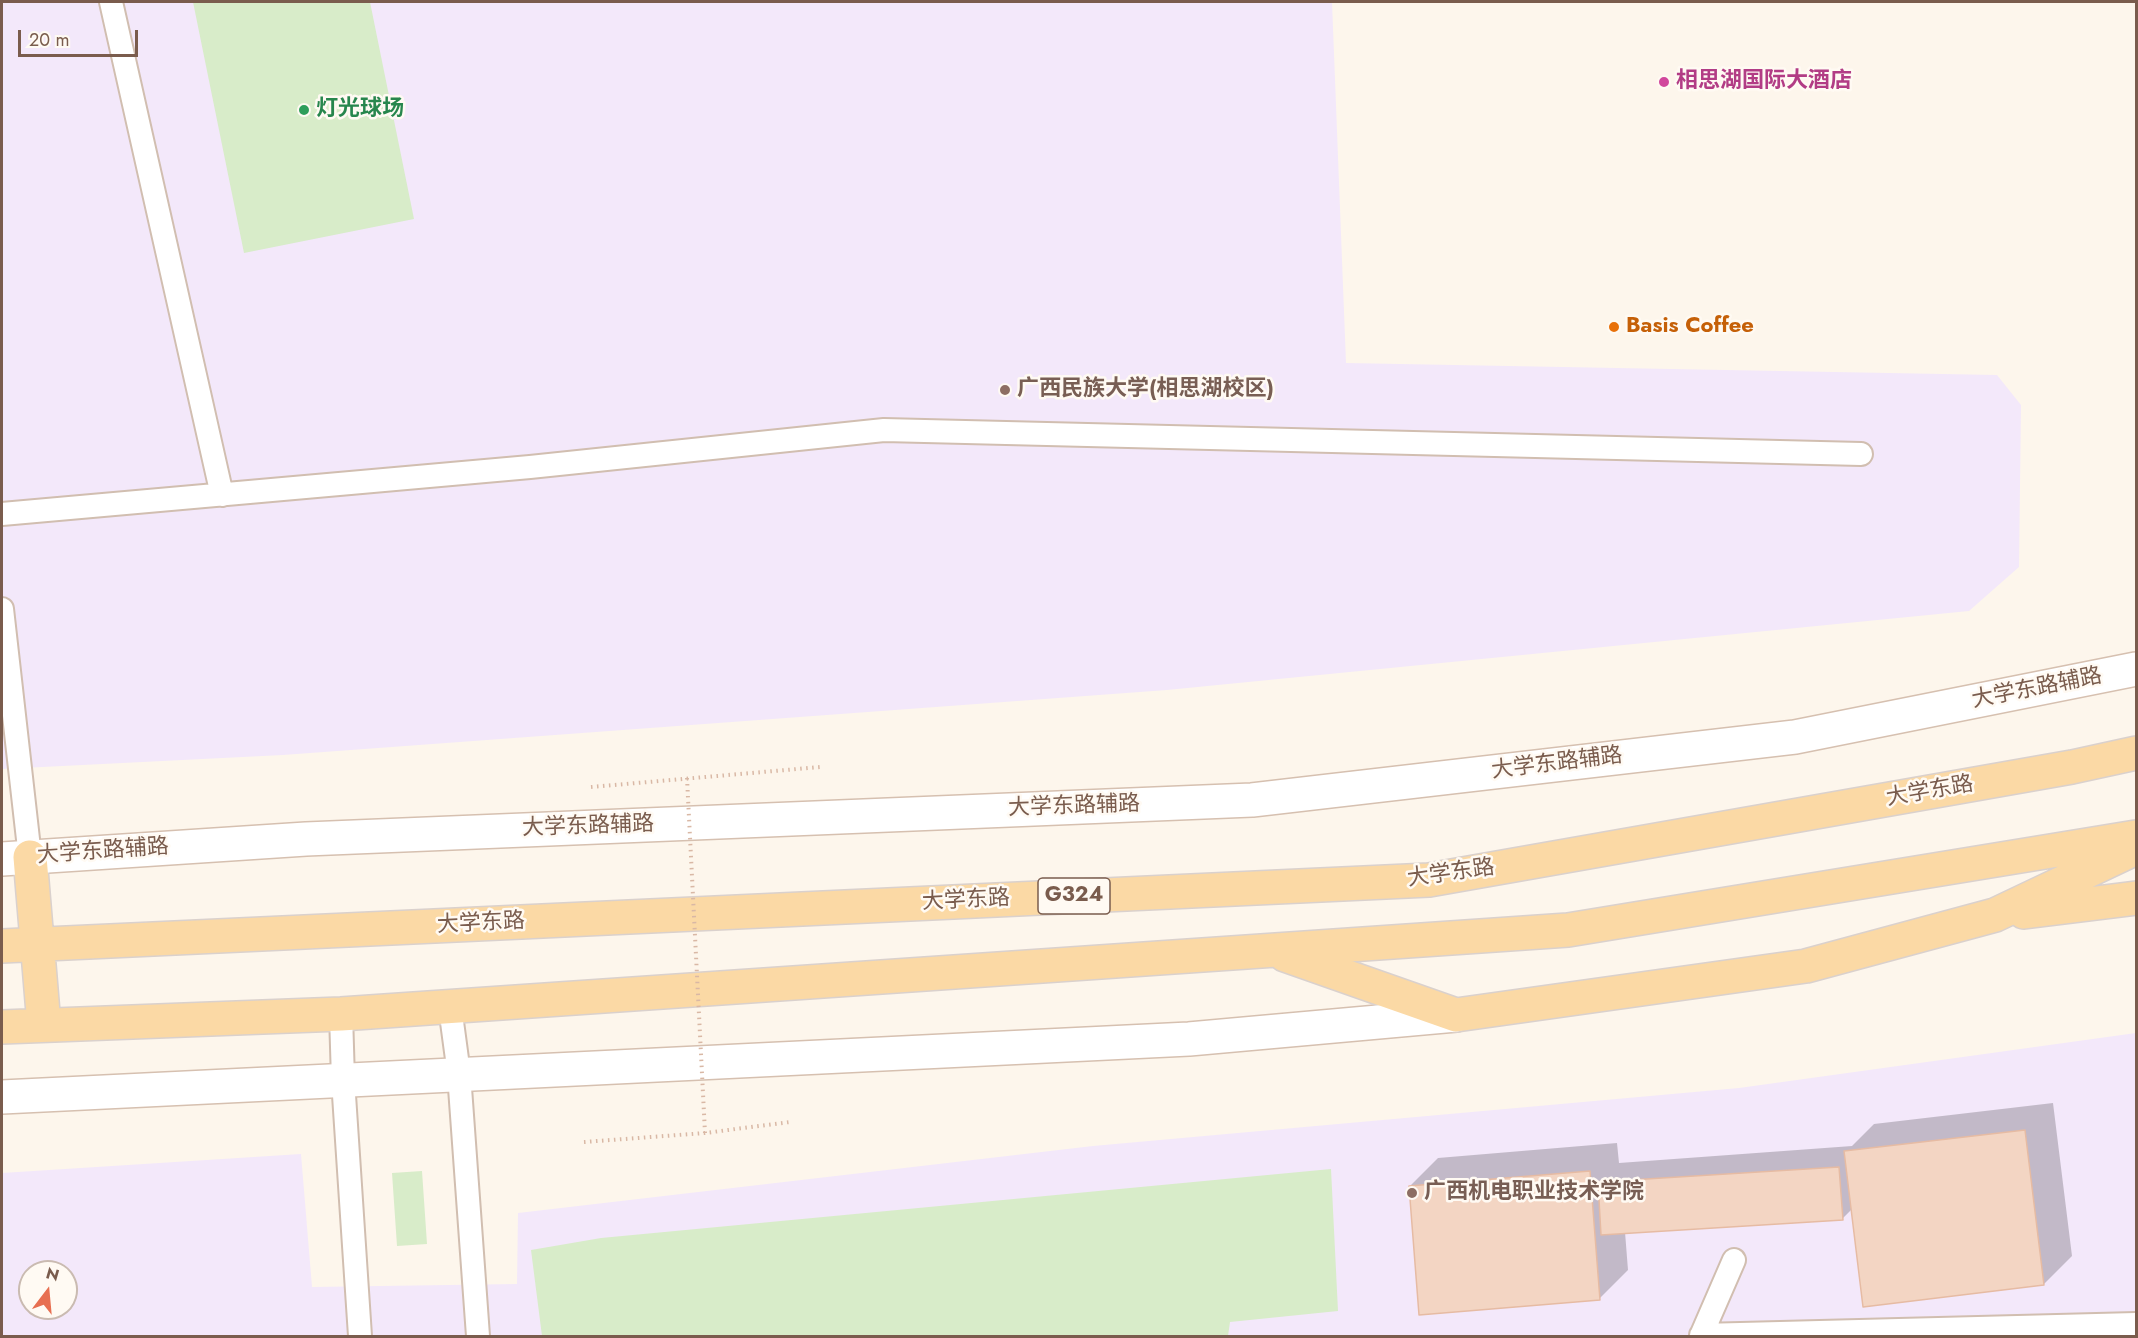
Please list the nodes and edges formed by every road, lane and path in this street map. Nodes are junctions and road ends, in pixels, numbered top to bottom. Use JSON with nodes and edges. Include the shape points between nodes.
{"nodes":[{"id":1,"x":111,"y":2,"type":"edge"},
{"id":2,"x":1862,"y":454,"type":"dead end"},
{"id":3,"x":222,"y":495,"type":"junction"},
{"id":4,"x":2,"y":514,"type":"edge"},
{"id":5,"x":2,"y":609,"type":"edge"},
{"id":6,"x":2136,"y":669,"type":"edge"},
{"id":7,"x":2136,"y":753,"type":"edge"},
{"id":8,"x":820,"y":767,"type":"dead end"},
{"id":9,"x":687,"y":778,"type":"junction"},
{"id":10,"x":582,"y":788,"type":"dead end"},
{"id":11,"x":2136,"y":837,"type":"edge"},
{"id":12,"x":2136,"y":848,"type":"edge"},
{"id":13,"x":16,"y":858,"type":"edge"},
{"id":14,"x":2136,"y":898,"type":"edge"},
{"id":15,"x":1995,"y":915,"type":"junction"},
{"id":16,"x":37,"y":945,"type":"junction"},
{"id":17,"x":2,"y":946,"type":"edge"},
{"id":18,"x":1272,"y":950,"type":"junction"},
{"id":19,"x":450,"y":1006,"type":"junction"},
{"id":20,"x":341,"y":1014,"type":"junction"},
{"id":21,"x":1456,"y":1015,"type":"junction"},
{"id":22,"x":44,"y":1025,"type":"junction"},
{"id":23,"x":2,"y":1028,"type":"edge"},
{"id":24,"x":459,"y":1074,"type":"junction"},
{"id":25,"x":343,"y":1080,"type":"junction"},
{"id":26,"x":2,"y":1096,"type":"edge"},
{"id":27,"x":790,"y":1122,"type":"dead end"},
{"id":28,"x":705,"y":1133,"type":"junction"},
{"id":29,"x":584,"y":1142,"type":"dead end"},
{"id":30,"x":1734,"y":1260,"type":"dead end"},
{"id":31,"x":2136,"y":1324,"type":"edge"},
{"id":32,"x":360,"y":1336,"type":"edge"},
{"id":33,"x":478,"y":1336,"type":"edge"},
{"id":34,"x":1701,"y":1336,"type":"edge"}],
"edges":[{"from":1,"to":3,"type":"lane"},
{"from":2,"to":3,"type":"lane","via":[[884,430]]},
{"from":3,"to":4,"type":"lane"},
{"from":5,"to":13,"type":"lane"},
{"from":6,"to":13,"type":"street","name":"大学东路辅路","via":[[1795,737],[1252,800],[318,838]]},
{"from":7,"to":16,"type":"main road","name":"大学东路","number":"G324","via":[[1429,880]]},
{"from":8,"to":9,"type":"path"},
{"from":9,"to":10,"type":"path"},
{"from":9,"to":28,"type":"path","bridge":true},
{"from":11,"to":18,"type":"main road","via":[[1568,930]]},
{"from":12,"to":15,"type":"main road"},
{"from":13,"to":16,"type":"main road"},
{"from":14,"to":15,"type":"main road"},
{"from":15,"to":21,"type":"main road","via":[[1806,966]]},
{"from":16,"to":17,"type":"main road","name":"大学东路","number":"G324"},
{"from":16,"to":22,"type":"main road"},
{"from":18,"to":19,"type":"main road"},
{"from":18,"to":21,"type":"main road"},
{"from":19,"to":20,"type":"main road"},
{"from":19,"to":24,"type":"lane"},
{"from":20,"to":22,"type":"main road"},
{"from":20,"to":25,"type":"lane"},
{"from":21,"to":24,"type":"street","via":[[1190,1040]]},
{"from":22,"to":23,"type":"main road"},
{"from":24,"to":25,"type":"street"},
{"from":24,"to":33,"type":"lane"},
{"from":25,"to":26,"type":"street"},
{"from":25,"to":32,"type":"lane"},
{"from":27,"to":28,"type":"path"},
{"from":28,"to":29,"type":"path"},
{"from":30,"to":34,"type":"lane"},
{"from":31,"to":34,"type":"lane"}]}
